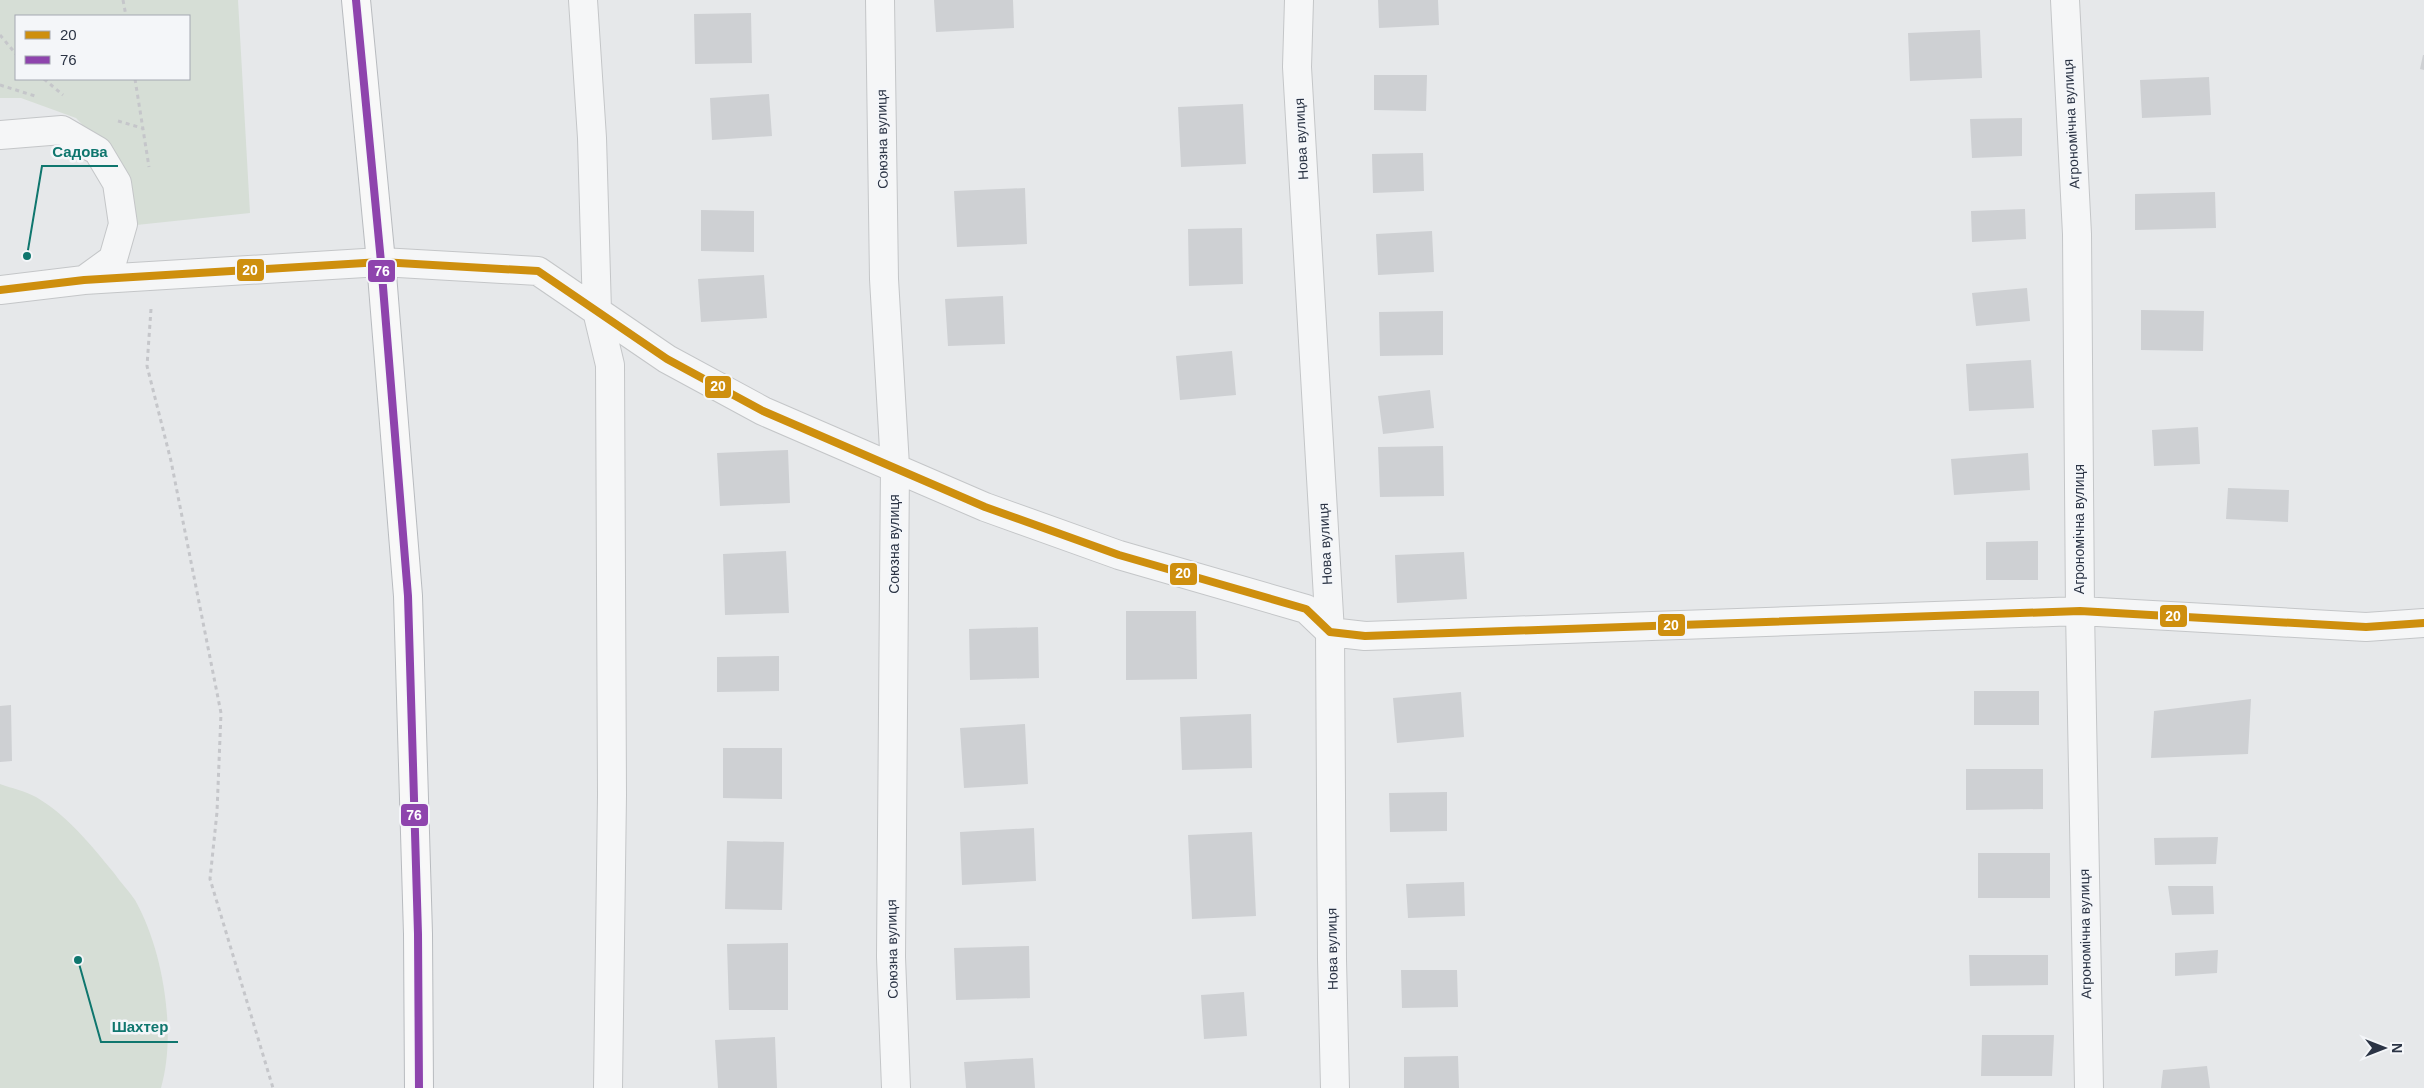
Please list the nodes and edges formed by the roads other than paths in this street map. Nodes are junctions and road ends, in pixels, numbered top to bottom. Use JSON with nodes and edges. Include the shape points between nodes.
{"nodes":[{"id":1,"x":356,"y":0,"type":"edge"},
{"id":2,"x":583,"y":0,"type":"edge"},
{"id":3,"x":880,"y":0,"type":"edge"},
{"id":4,"x":1298,"y":0,"type":"edge"},
{"id":5,"x":2065,"y":0,"type":"edge"},
{"id":6,"x":0,"y":135,"type":"edge"},
{"id":7,"x":381,"y":262,"type":"junction"},
{"id":8,"x":84,"y":280,"type":"junction"},
{"id":9,"x":0,"y":290,"type":"edge"},
{"id":10,"x":597,"y":311,"type":"junction"},
{"id":11,"x":895,"y":466,"type":"junction"},
{"id":12,"x":2080,"y":612,"type":"junction"},
{"id":13,"x":2424,"y":623,"type":"edge"},
{"id":14,"x":1330,"y":632,"type":"junction"},
{"id":15,"x":419,"y":1088,"type":"edge"},
{"id":16,"x":608,"y":1088,"type":"edge"},
{"id":17,"x":896,"y":1088,"type":"edge"},
{"id":18,"x":1335,"y":1088,"type":"edge"},
{"id":19,"x":2089,"y":1088,"type":"edge"}],
"edges":[{"from":1,"to":7,"type":"highway"},
{"from":2,"to":10,"type":"street","via":[[592,138]]},
{"from":3,"to":11,"type":"street","name":"Союзна вулиця","via":[[884,279]]},
{"from":4,"to":14,"type":"street","name":"Нова вулиця","via":[[1297,67]]},
{"from":5,"to":12,"type":"street","name":"Агрономічна вулиця","via":[[2077,234]]},
{"from":6,"to":8,"type":"street","via":[[62,130],[98,151],[117,183],[124,224],[113,259]]},
{"from":7,"to":8,"type":"street"},
{"from":7,"to":10,"type":"street","via":[[538,271]]},
{"from":7,"to":15,"type":"highway","via":[[408,596]]},
{"from":8,"to":9,"type":"street"},
{"from":10,"to":11,"type":"street","via":[[667,358],[763,411]]},
{"from":10,"to":16,"type":"street","via":[[610,365],[612,795]]},
{"from":11,"to":14,"type":"street","via":[[985,507],[1119,556],[1306,609]]},
{"from":11,"to":17,"type":"street","name":"Союзна вулиця","via":[[892,957]]},
{"from":12,"to":13,"type":"street","via":[[2366,626]]},
{"from":12,"to":14,"type":"street","via":[[1375,636]]},
{"from":12,"to":19,"type":"street","name":"Агрономічна вулиця"},
{"from":14,"to":18,"type":"street","name":"Нова вулиця"}]}
